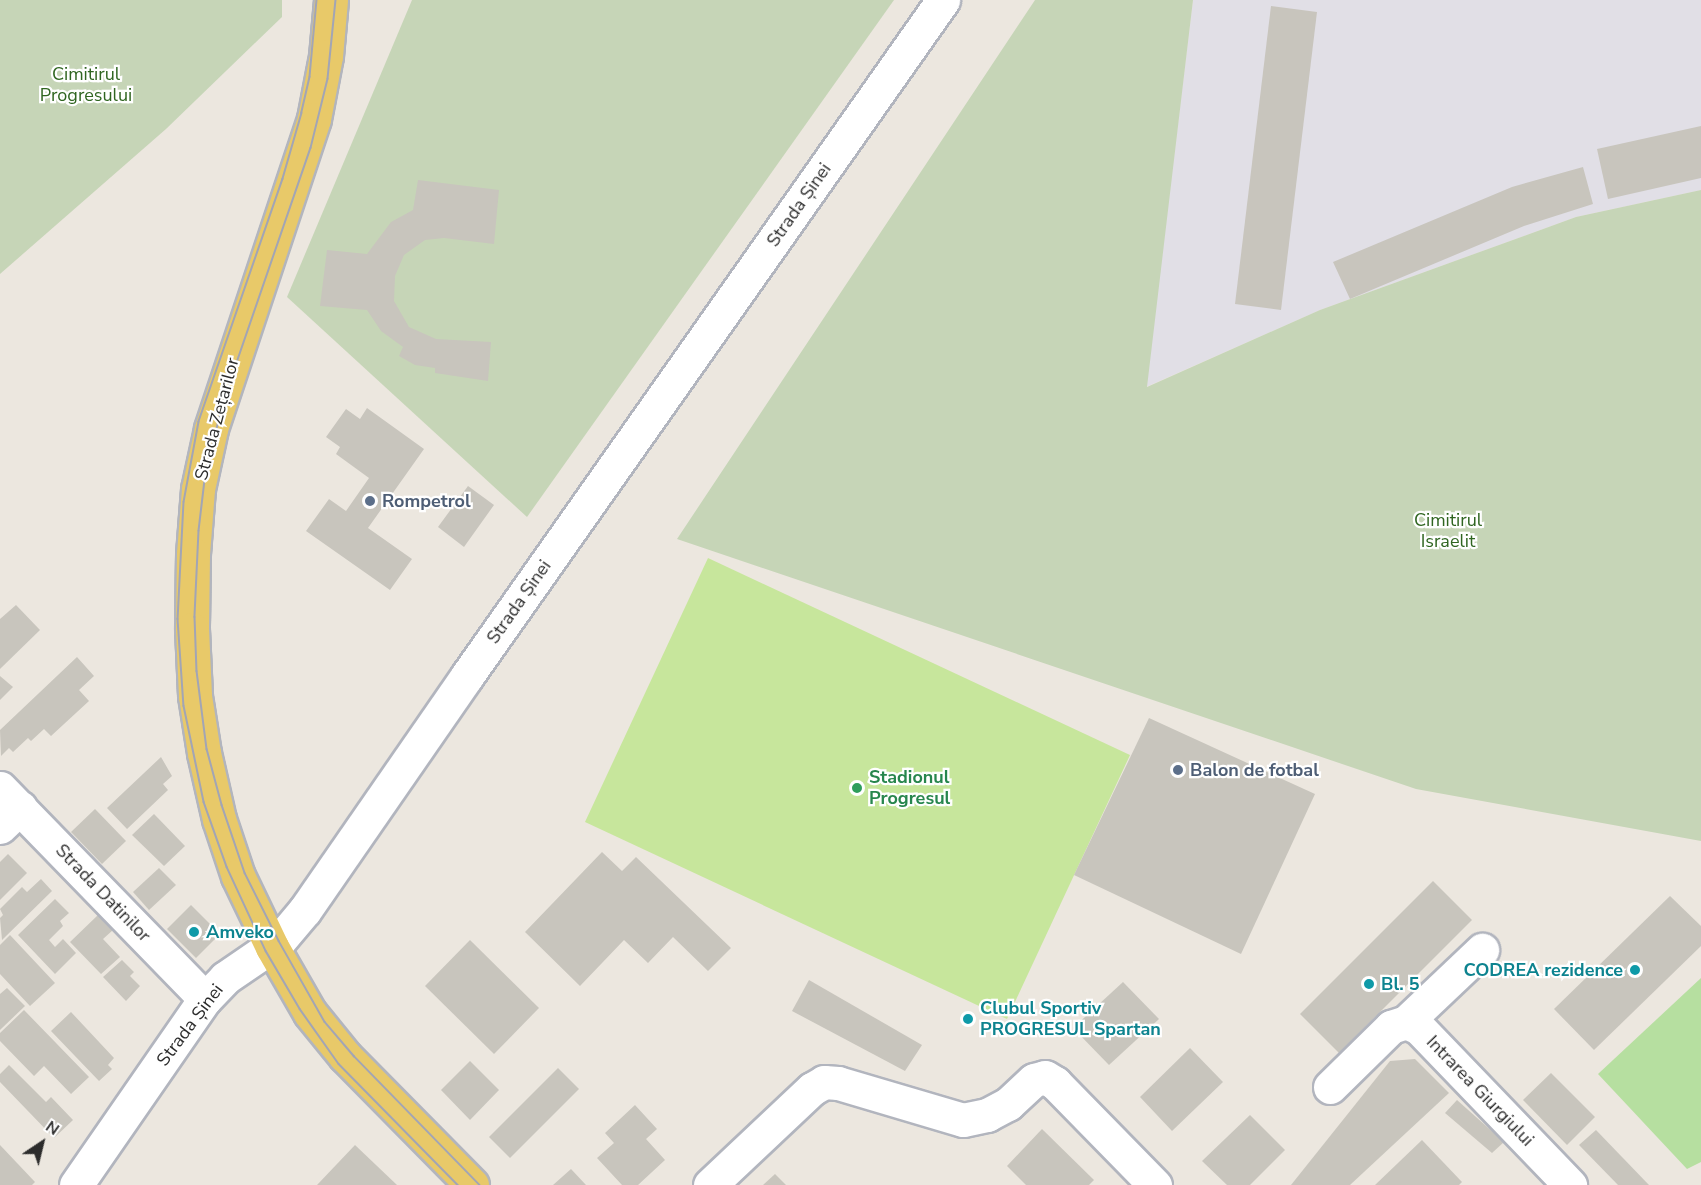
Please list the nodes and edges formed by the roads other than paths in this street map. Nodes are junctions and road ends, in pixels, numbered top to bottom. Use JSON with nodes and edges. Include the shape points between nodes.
{"nodes":[{"id":1,"x":331,"y":0,"type":"edge"},
{"id":2,"x":943,"y":0,"type":"edge"},
{"id":3,"x":7,"y":808,"type":"edge"},
{"id":4,"x":272,"y":947,"type":"junction"},
{"id":5,"x":1482,"y":950,"type":"dead end"},
{"id":6,"x":206,"y":999,"type":"junction"},
{"id":7,"x":1406,"y":1022,"type":"junction"},
{"id":8,"x":1330,"y":1087,"type":"dead end"},
{"id":9,"x":76,"y":1185,"type":"edge"},
{"id":10,"x":472,"y":1185,"type":"edge"},
{"id":11,"x":710,"y":1185,"type":"edge"},
{"id":12,"x":1155,"y":1185,"type":"edge"},
{"id":13,"x":1570,"y":1185,"type":"edge"}],
"edges":[{"from":1,"to":4,"type":"main road","name":"Strada Zețarilor","via":[[322,78],[306,147],[211,429],[198,489],[193,554],[195,696],[204,753],[219,819],[238,876]]},
{"from":2,"to":4,"type":"street","name":"Strada Șinei","via":[[305,910]]},
{"from":3,"to":6,"type":"street","name":"Strada Datinilor"},
{"from":4,"to":6,"type":"street","name":"Strada Șinei","via":[[225,978]]},
{"from":4,"to":10,"type":"main road","name":"Strada Zețarilor","via":[[310,1013],[345,1056]]},
{"from":5,"to":7,"type":"street"},
{"from":6,"to":9,"type":"street","name":"Strada Șinei"},
{"from":7,"to":8,"type":"street","via":[[1391,1028]]},
{"from":7,"to":13,"type":"street","name":"Intrarea Giurgiului","via":[[1419,1028]]},
{"from":11,"to":12,"type":"street","via":[[812,1089],[824,1083],[838,1083],[963,1120],[987,1115],[1008,1104],[1034,1080],[1045,1077]]}]}
